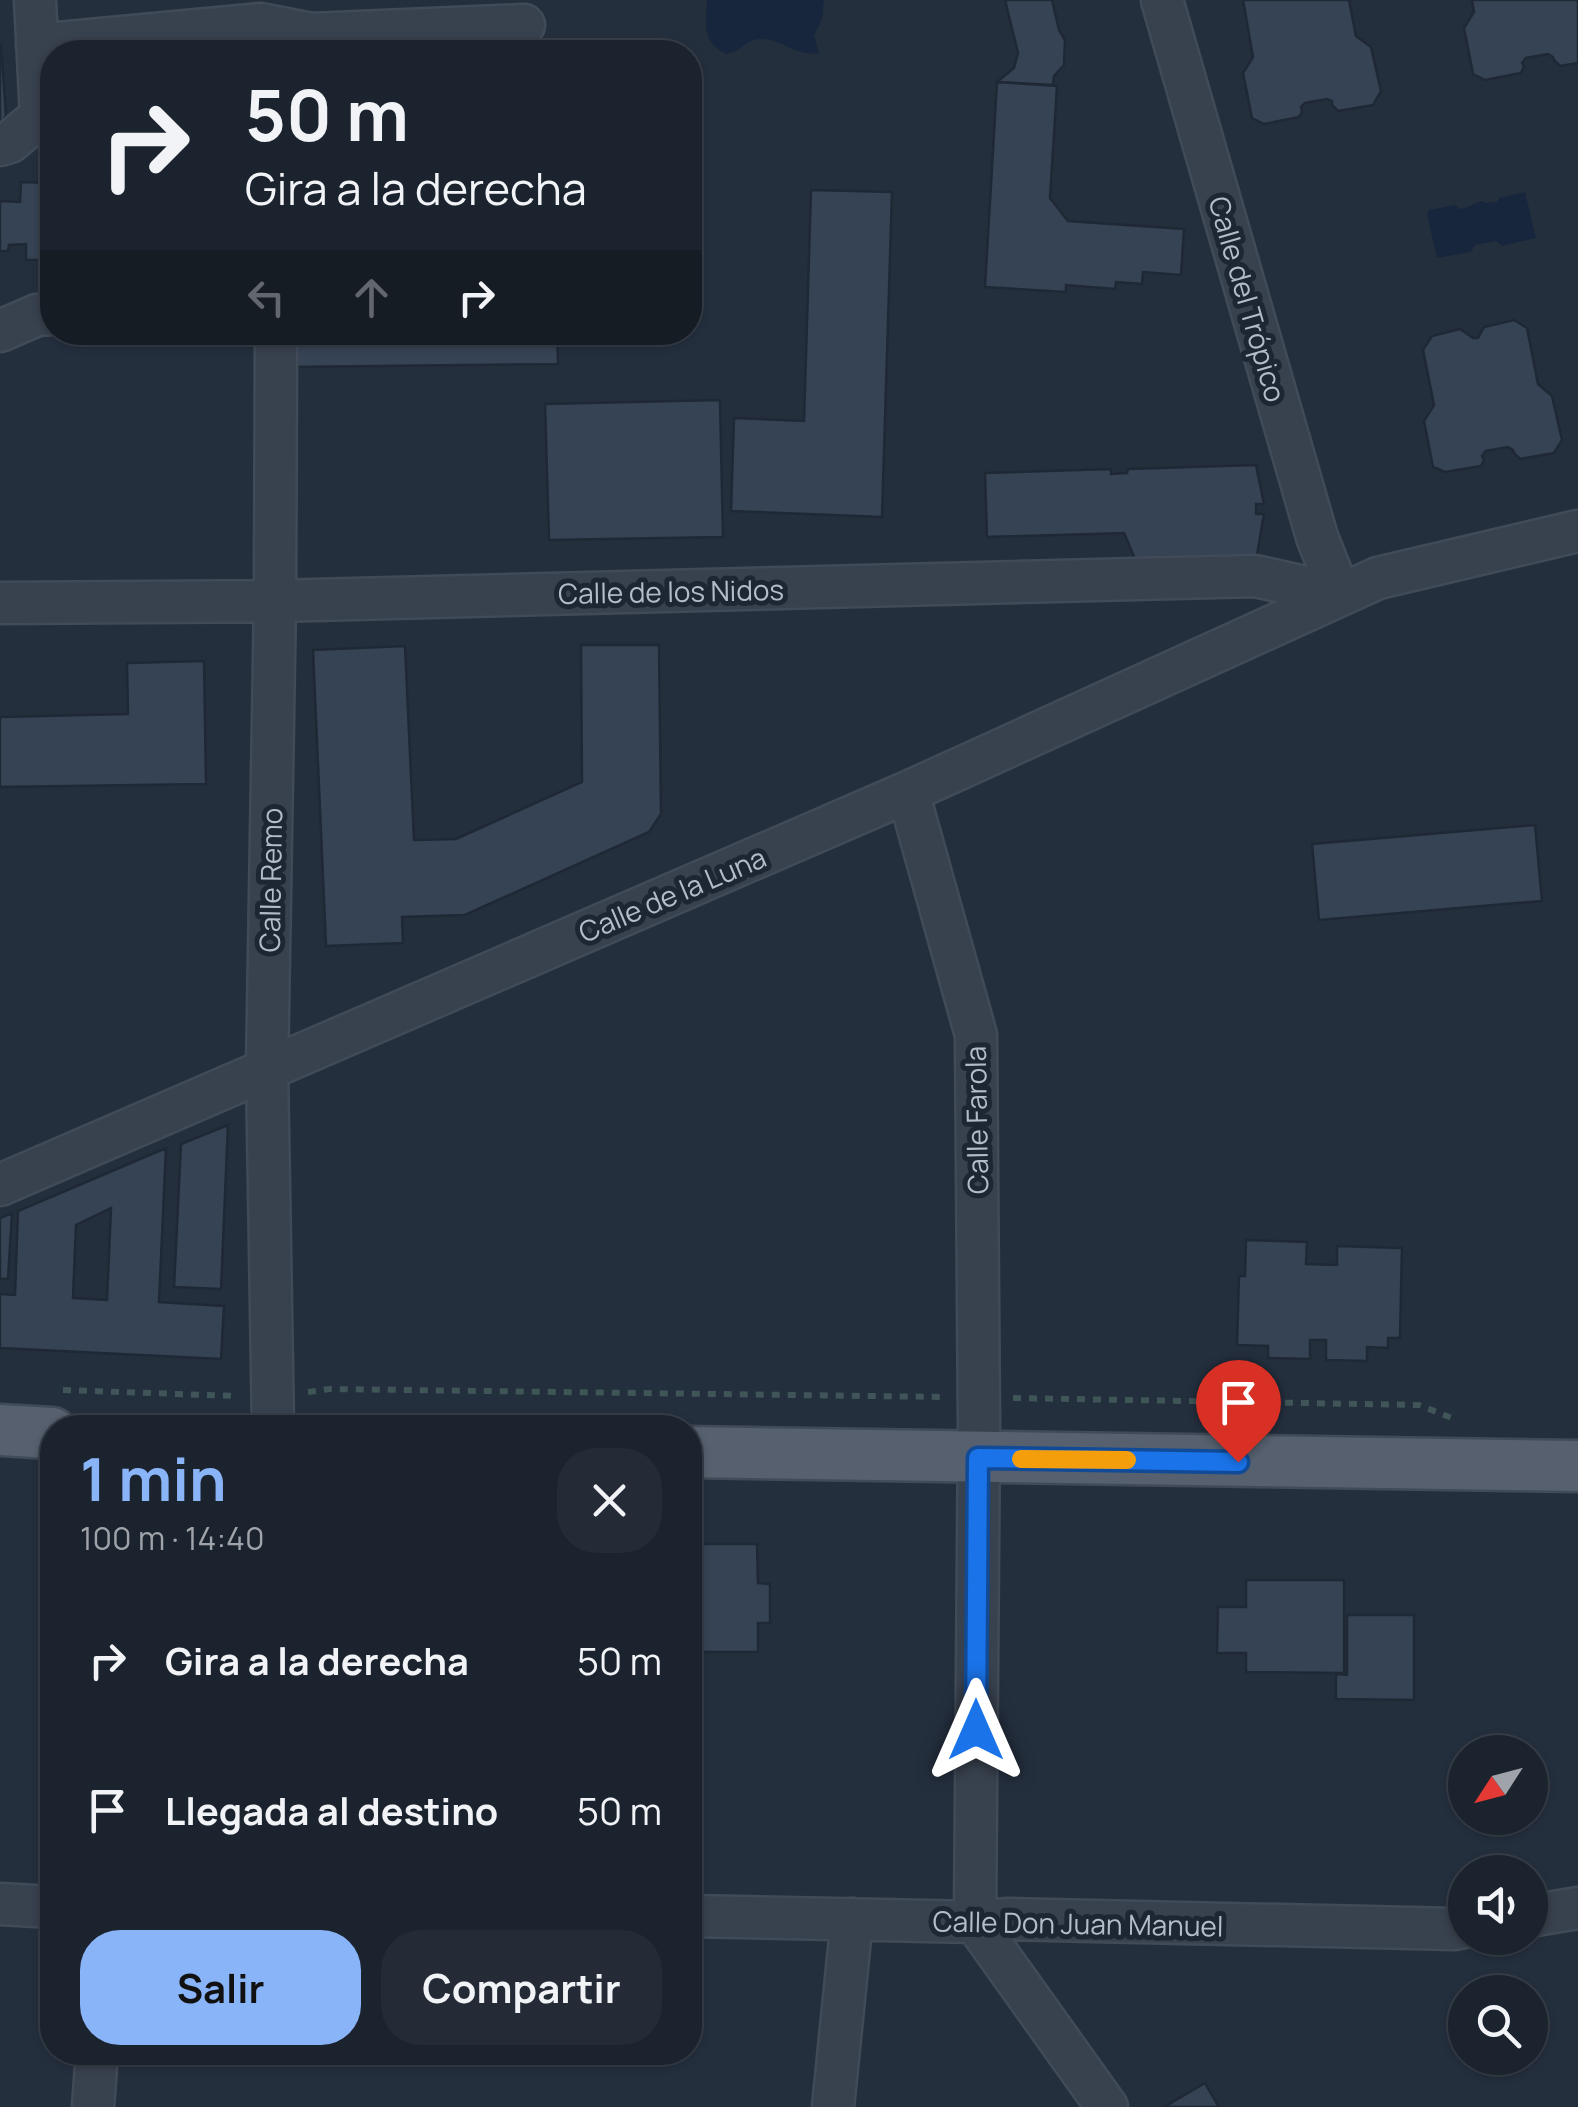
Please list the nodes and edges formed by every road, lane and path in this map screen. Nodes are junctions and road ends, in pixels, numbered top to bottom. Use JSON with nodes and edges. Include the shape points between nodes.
{"nodes":[{"id":1,"x":35,"y":0,"type":"edge"},
{"id":2,"x":1162,"y":0,"type":"edge"},
{"id":3,"x":524,"y":25,"type":"dead end"},
{"id":4,"x":273,"y":39,"type":"edge"},
{"id":5,"x":91,"y":40,"type":"edge"},
{"id":6,"x":38,"y":45,"type":"joint"},
{"id":7,"x":40,"y":61,"type":"edge"},
{"id":8,"x":40,"y":121,"type":"edge"},
{"id":9,"x":0,"y":145,"type":"edge"},
{"id":10,"x":40,"y":315,"type":"edge"},
{"id":11,"x":0,"y":331,"type":"edge"},
{"id":12,"x":276,"y":345,"type":"edge"},
{"id":13,"x":1578,"y":531,"type":"edge"},
{"id":14,"x":1340,"y":595,"type":"junction"},
{"id":15,"x":275,"y":601,"type":"junction"},
{"id":16,"x":0,"y":603,"type":"edge"},
{"id":17,"x":908,"y":792,"type":"junction"},
{"id":18,"x":267,"y":1069,"type":"junction"},
{"id":19,"x":0,"y":1185,"type":"edge"},
{"id":20,"x":979,"y":1398,"type":"junction"},
{"id":21,"x":55,"y":1412,"type":"edge"},
{"id":22,"x":273,"y":1412,"type":"edge"},
{"id":23,"x":40,"y":1417,"type":"edge"},
{"id":24,"x":1462,"y":1422,"type":"dead end"},
{"id":25,"x":0,"y":1430,"type":"edge"},
{"id":26,"x":702,"y":1452,"type":"edge"},
{"id":27,"x":978,"y":1458,"type":"junction"},
{"id":28,"x":1578,"y":1466,"type":"edge"},
{"id":29,"x":0,"y":1904,"type":"edge"},
{"id":30,"x":40,"y":1906,"type":"edge"},
{"id":31,"x":1578,"y":1908,"type":"edge"},
{"id":32,"x":1548,"y":1913,"type":"edge"},
{"id":33,"x":702,"y":1916,"type":"edge"},
{"id":34,"x":852,"y":1920,"type":"junction"},
{"id":35,"x":975,"y":1922,"type":"junction"},
{"id":36,"x":1448,"y":1928,"type":"edge"},
{"id":37,"x":96,"y":2065,"type":"edge"},
{"id":38,"x":93,"y":2107,"type":"edge"},
{"id":39,"x":833,"y":2107,"type":"edge"},
{"id":40,"x":1106,"y":2107,"type":"edge"}],
"edges":[{"from":1,"to":6,"type":"street"},
{"from":2,"to":14,"type":"street","name":"Calle del Trópico","via":[[1316,537]]},
{"from":3,"to":4,"type":"street"},
{"from":4,"to":5,"type":"street","via":[[262,24]]},
{"from":6,"to":7,"type":"street"},
{"from":8,"to":9,"type":"street"},
{"from":10,"to":11,"type":"street"},
{"from":12,"to":15,"type":"street","name":"Calle Remo"},
{"from":13,"to":14,"type":"street","name":"Calle de la Luna","via":[[1378,578]]},
{"from":14,"to":15,"type":"street","name":"Calle de los Nidos","via":[[1255,576]]},
{"from":14,"to":17,"type":"street","name":"Calle de la Luna"},
{"from":15,"to":16,"type":"street","name":"Calle de los Nidos"},
{"from":15,"to":18,"type":"street","name":"Calle Remo"},
{"from":17,"to":18,"type":"street","name":"Calle de la Luna"},
{"from":17,"to":20,"type":"street","name":"Calle Farola","via":[[976,1035]]},
{"from":18,"to":19,"type":"street","name":"Calle de la Luna"},
{"from":18,"to":22,"type":"street","name":"Calle Remo"},
{"from":20,"to":22,"type":"path","via":[[330,1388]]},
{"from":20,"to":24,"type":"path","via":[[1419,1405]]},
{"from":20,"to":27,"type":"street","name":"Calle Farola"},
{"from":21,"to":22,"type":"path"},
{"from":23,"to":25,"type":"main road"},
{"from":26,"to":27,"type":"main road"},
{"from":27,"to":28,"type":"main road"},
{"from":27,"to":35,"type":"street","name":"Calle Farola"},
{"from":29,"to":30,"type":"street"},
{"from":31,"to":32,"type":"street"},
{"from":33,"to":34,"type":"street","name":"Calle Don Juan Manuel"},
{"from":34,"to":35,"type":"street","name":"Calle Don Juan Manuel"},
{"from":34,"to":39,"type":"street"},
{"from":35,"to":36,"type":"street","name":"Calle Don Juan Manuel"},
{"from":35,"to":40,"type":"street"},
{"from":37,"to":38,"type":"street"}]}
